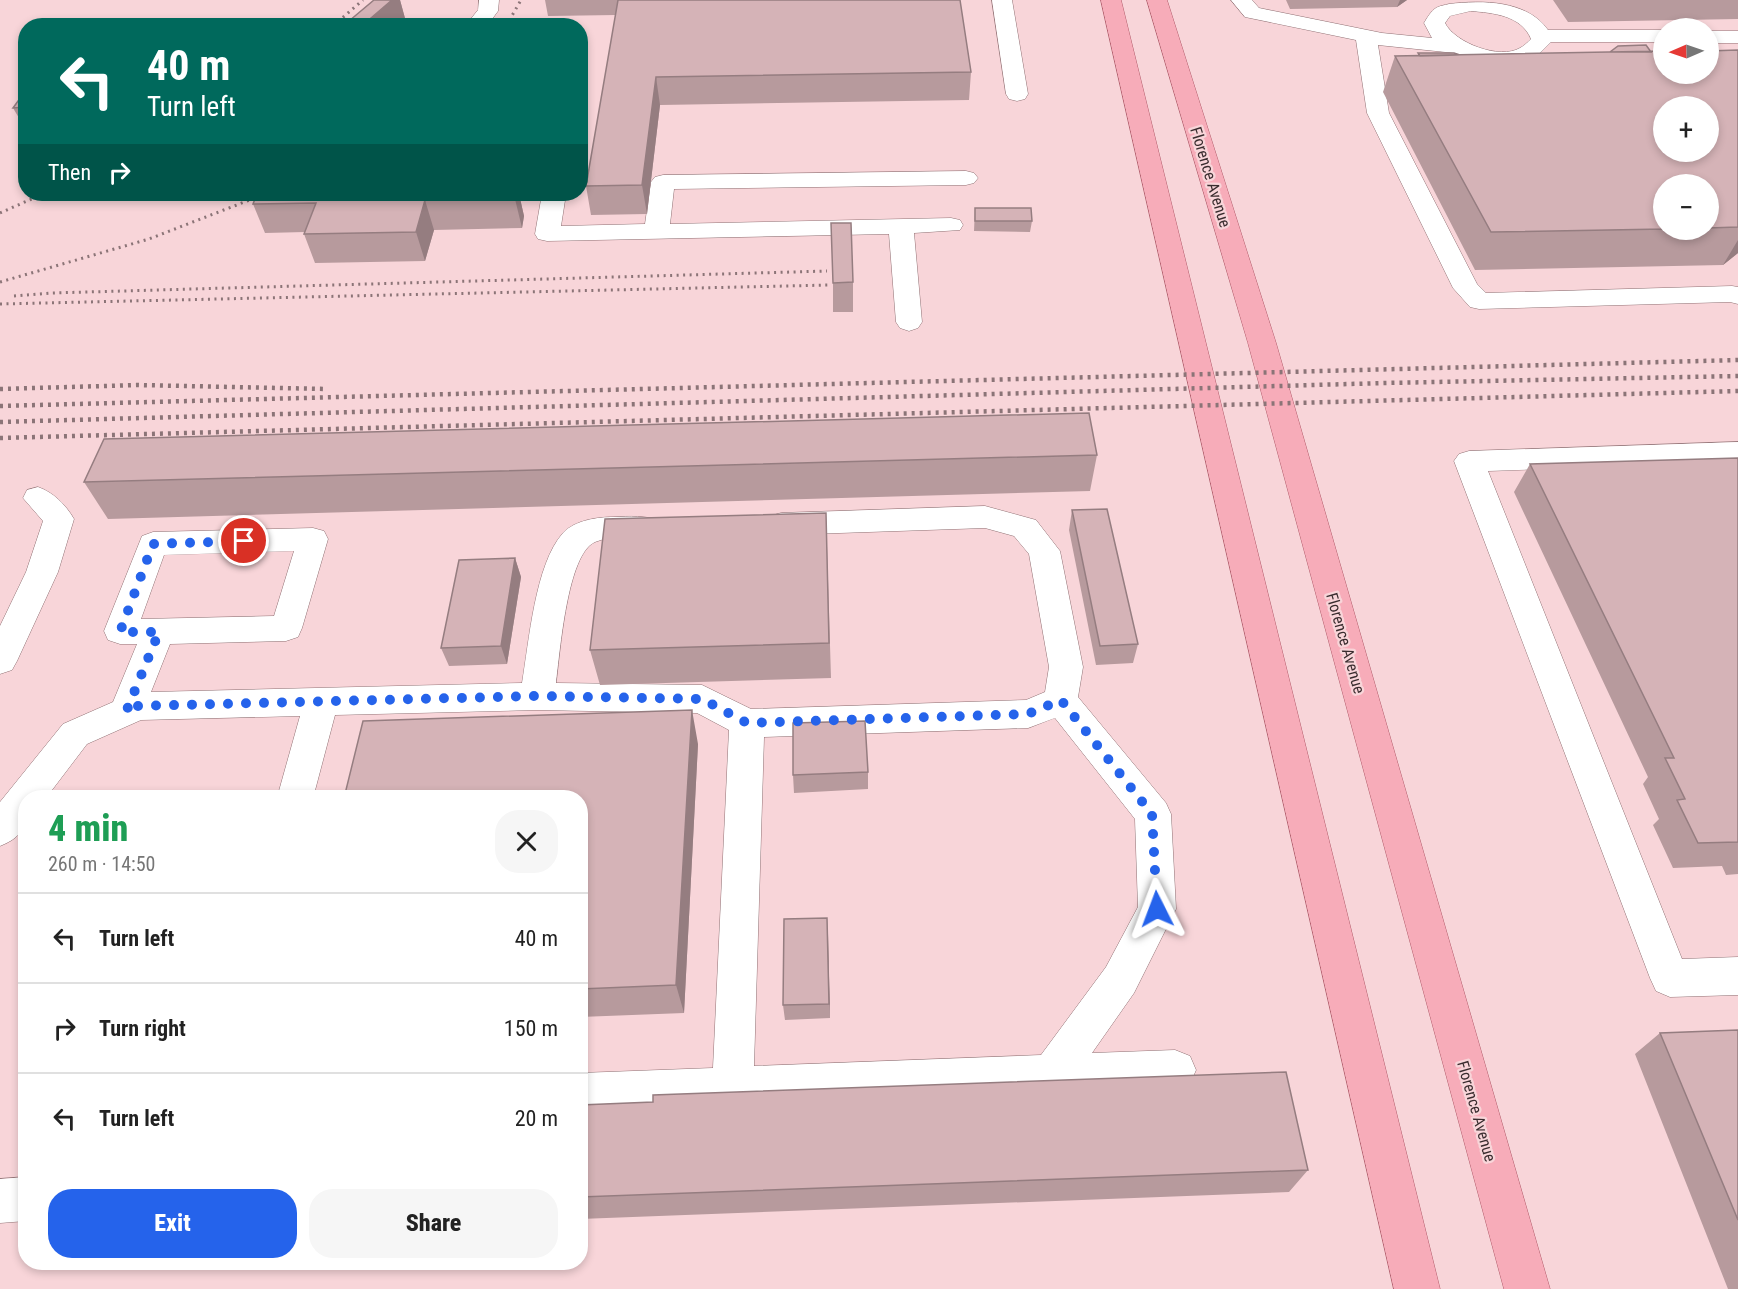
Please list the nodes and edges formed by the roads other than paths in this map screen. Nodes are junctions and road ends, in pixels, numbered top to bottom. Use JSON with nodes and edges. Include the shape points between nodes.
{"nodes":[{"id":1,"x":489,"y":0,"type":"edge"},
{"id":2,"x":1002,"y":0,"type":"edge"},
{"id":3,"x":1111,"y":0,"type":"edge"},
{"id":4,"x":1157,"y":0,"type":"edge"},
{"id":5,"x":1241,"y":0,"type":"edge"},
{"id":6,"x":1486,"y":3,"type":"edge"},
{"id":7,"x":482,"y":18,"type":"edge"},
{"id":8,"x":1366,"y":36,"type":"junction"},
{"id":9,"x":1542,"y":36,"type":"junction"},
{"id":10,"x":1653,"y":36,"type":"edge"},
{"id":11,"x":1719,"y":36,"type":"edge"},
{"id":12,"x":1738,"y":37,"type":"edge"},
{"id":13,"x":1456,"y":47,"type":"junction"},
{"id":14,"x":1017,"y":94,"type":"dead end"},
{"id":15,"x":966,"y":178,"type":"dead end"},
{"id":16,"x":553,"y":201,"type":"edge"},
{"id":17,"x":951,"y":225,"type":"dead end"},
{"id":18,"x":901,"y":226,"type":"junction"},
{"id":19,"x":657,"y":231,"type":"junction"},
{"id":20,"x":1738,"y":296,"type":"edge"},
{"id":21,"x":909,"y":322,"type":"dead end"},
{"id":22,"x":1738,"y":452,"type":"edge"},
{"id":23,"x":38,"y":498,"type":"dead end"},
{"id":24,"x":749,"y":525,"type":"edge"},
{"id":25,"x":678,"y":527,"type":"edge"},
{"id":26,"x":159,"y":632,"type":"junction"},
{"id":27,"x":0,"y":662,"type":"edge"},
{"id":28,"x":537,"y":696,"type":"junction"},
{"id":29,"x":1061,"y":700,"type":"junction"},
{"id":30,"x":321,"y":702,"type":"junction"},
{"id":31,"x":126,"y":712,"type":"junction"},
{"id":32,"x":747,"y":723,"type":"junction"},
{"id":33,"x":31,"y":790,"type":"edge"},
{"id":34,"x":297,"y":790,"type":"edge"},
{"id":35,"x":18,"y":807,"type":"edge"},
{"id":36,"x":0,"y":830,"type":"edge"},
{"id":37,"x":1738,"y":976,"type":"edge"},
{"id":38,"x":1175,"y":1070,"type":"dead end"},
{"id":39,"x":1051,"y":1075,"type":"junction"},
{"id":40,"x":733,"y":1088,"type":"junction"},
{"id":41,"x":588,"y":1094,"type":"edge"},
{"id":42,"x":18,"y":1200,"type":"edge"},
{"id":43,"x":0,"y":1201,"type":"edge"},
{"id":44,"x":1417,"y":1289,"type":"edge"},
{"id":45,"x":1527,"y":1289,"type":"edge"}],
"edges":[{"from":1,"to":7,"type":"lane"},
{"from":2,"to":14,"type":"lane"},
{"from":3,"to":44,"type":"main road"},
{"from":4,"to":45,"type":"main road","name":"Florence Avenue","via":[[1262,343]]},
{"from":5,"to":8,"type":"lane","via":[[1252,13]]},
{"from":6,"to":9,"type":"lane","via":[[1533,23]]},
{"from":6,"to":13,"type":"lane","via":[[1455,7],[1436,18],[1438,35]]},
{"from":8,"to":13,"type":"lane"},
{"from":8,"to":20,"type":"lane","via":[[1378,113],[1466,288],[1479,301]]},
{"from":9,"to":10,"type":"lane"},
{"from":9,"to":13,"type":"lane","via":[[1538,48],[1515,57],[1480,55]]},
{"from":11,"to":12,"type":"lane"},
{"from":15,"to":19,"type":"lane","via":[[663,182]]},
{"from":16,"to":19,"type":"lane","via":[[547,234]]},
{"from":17,"to":18,"type":"lane"},
{"from":18,"to":19,"type":"lane"},
{"from":18,"to":21,"type":"lane"},
{"from":22,"to":37,"type":"lane","via":[[1469,461],[1670,978]]},
{"from":23,"to":27,"type":"lane","via":[[59,519],[42,572]]},
{"from":24,"to":29,"type":"lane","via":[[986,517],[1024,528],[1044,550],[1066,667]]},
{"from":25,"to":28,"type":"lane","via":[[595,530],[574,541],[559,569]]},
{"from":26,"to":26,"type":"lane","via":[[286,628],[313,539],[153,544],[120,632]]},
{"from":26,"to":31,"type":"lane"},
{"from":28,"to":30,"type":"lane"},
{"from":28,"to":32,"type":"lane","via":[[702,699]]},
{"from":29,"to":32,"type":"lane","via":[[1028,714]]},
{"from":29,"to":39,"type":"lane","via":[[1152,814],[1157,909],[1120,980]]},
{"from":30,"to":31,"type":"lane","via":[[138,706]]},
{"from":30,"to":34,"type":"lane"},
{"from":31,"to":33,"type":"lane","via":[[75,734]]},
{"from":32,"to":40,"type":"lane"},
{"from":35,"to":36,"type":"lane"},
{"from":38,"to":39,"type":"lane"},
{"from":39,"to":40,"type":"lane"},
{"from":40,"to":41,"type":"lane"},
{"from":42,"to":43,"type":"lane"}]}
